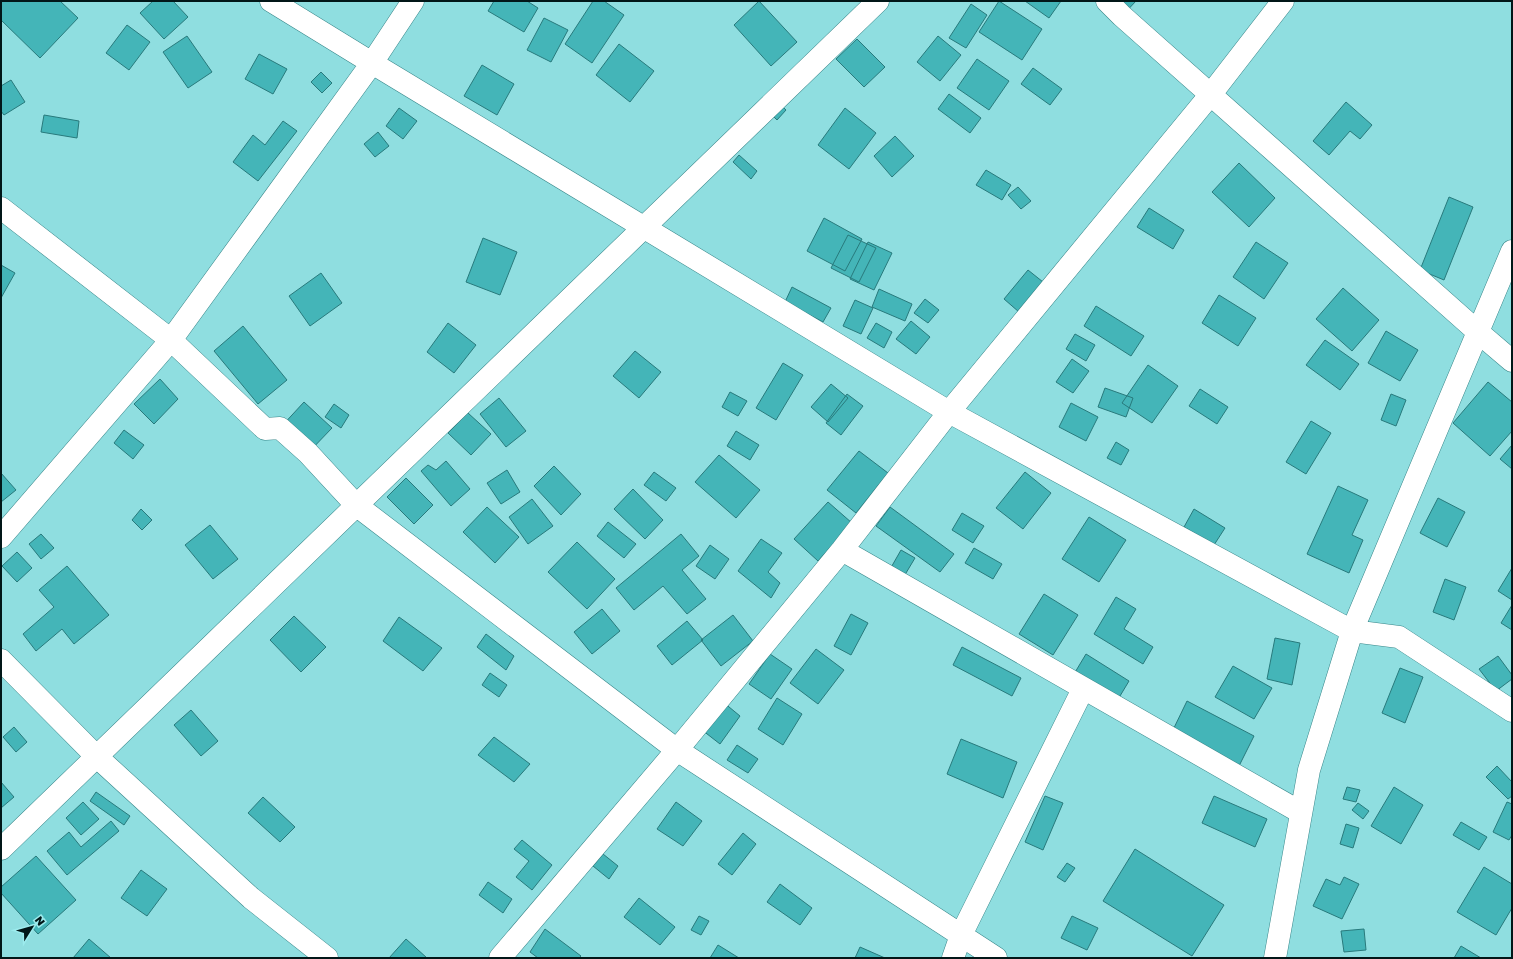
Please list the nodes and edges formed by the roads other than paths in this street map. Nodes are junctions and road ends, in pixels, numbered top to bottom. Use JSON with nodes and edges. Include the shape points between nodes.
{"nodes":[{"id":1,"x":271,"y":1,"type":"edge"},
{"id":2,"x":413,"y":1,"type":"edge"},
{"id":3,"x":878,"y":1,"type":"edge"},
{"id":4,"x":1107,"y":1,"type":"edge"},
{"id":5,"x":1283,"y":1,"type":"edge"},
{"id":6,"x":372,"y":63,"type":"junction"},
{"id":7,"x":1211,"y":94,"type":"junction"},
{"id":8,"x":1,"y":208,"type":"edge"},
{"id":9,"x":644,"y":228,"type":"junction"},
{"id":10,"x":1512,"y":251,"type":"edge"},
{"id":11,"x":1478,"y":332,"type":"junction"},
{"id":12,"x":171,"y":340,"type":"junction"},
{"id":13,"x":1512,"y":361,"type":"edge"},
{"id":14,"x":949,"y":412,"type":"junction"},
{"id":15,"x":356,"y":505,"type":"junction"},
{"id":16,"x":1,"y":537,"type":"edge"},
{"id":17,"x":842,"y":550,"type":"junction"},
{"id":18,"x":1352,"y":631,"type":"junction"},
{"id":19,"x":1,"y":660,"type":"edge"},
{"id":20,"x":1083,"y":689,"type":"junction"},
{"id":21,"x":1512,"y":711,"type":"edge"},
{"id":22,"x":677,"y":750,"type":"junction"},
{"id":23,"x":96,"y":756,"type":"junction"},
{"id":24,"x":1300,"y":812,"type":"junction"},
{"id":25,"x":1,"y":848,"type":"edge"},
{"id":26,"x":961,"y":935,"type":"junction"},
{"id":27,"x":327,"y":958,"type":"edge"},
{"id":28,"x":500,"y":958,"type":"edge"},
{"id":29,"x":953,"y":958,"type":"edge"},
{"id":30,"x":996,"y":958,"type":"edge"},
{"id":31,"x":1275,"y":958,"type":"edge"}],
"edges":[{"from":1,"to":6,"type":"street"},
{"from":2,"to":6,"type":"street"},
{"from":3,"to":9,"type":"street"},
{"from":4,"to":7,"type":"street"},
{"from":5,"to":7,"type":"street"},
{"from":6,"to":9,"type":"street"},
{"from":6,"to":12,"type":"street"},
{"from":7,"to":11,"type":"street"},
{"from":7,"to":14,"type":"street"},
{"from":8,"to":12,"type":"street"},
{"from":9,"to":14,"type":"street"},
{"from":9,"to":15,"type":"street"},
{"from":10,"to":11,"type":"street"},
{"from":11,"to":13,"type":"street"},
{"from":11,"to":18,"type":"street"},
{"from":12,"to":15,"type":"street","via":[[265,429],[280,428],[308,453]]},
{"from":12,"to":16,"type":"street"},
{"from":14,"to":17,"type":"street"},
{"from":14,"to":18,"type":"street"},
{"from":15,"to":22,"type":"street"},
{"from":15,"to":23,"type":"street"},
{"from":17,"to":20,"type":"street"},
{"from":17,"to":22,"type":"street"},
{"from":18,"to":21,"type":"street","via":[[1398,637]]},
{"from":18,"to":24,"type":"street","via":[[1309,770]]},
{"from":19,"to":23,"type":"street"},
{"from":20,"to":24,"type":"street"},
{"from":20,"to":26,"type":"street"},
{"from":22,"to":26,"type":"street"},
{"from":22,"to":28,"type":"street"},
{"from":23,"to":25,"type":"street"},
{"from":23,"to":27,"type":"street","via":[[251,898]]},
{"from":24,"to":31,"type":"street"},
{"from":26,"to":29,"type":"street"},
{"from":26,"to":30,"type":"street"}]}
